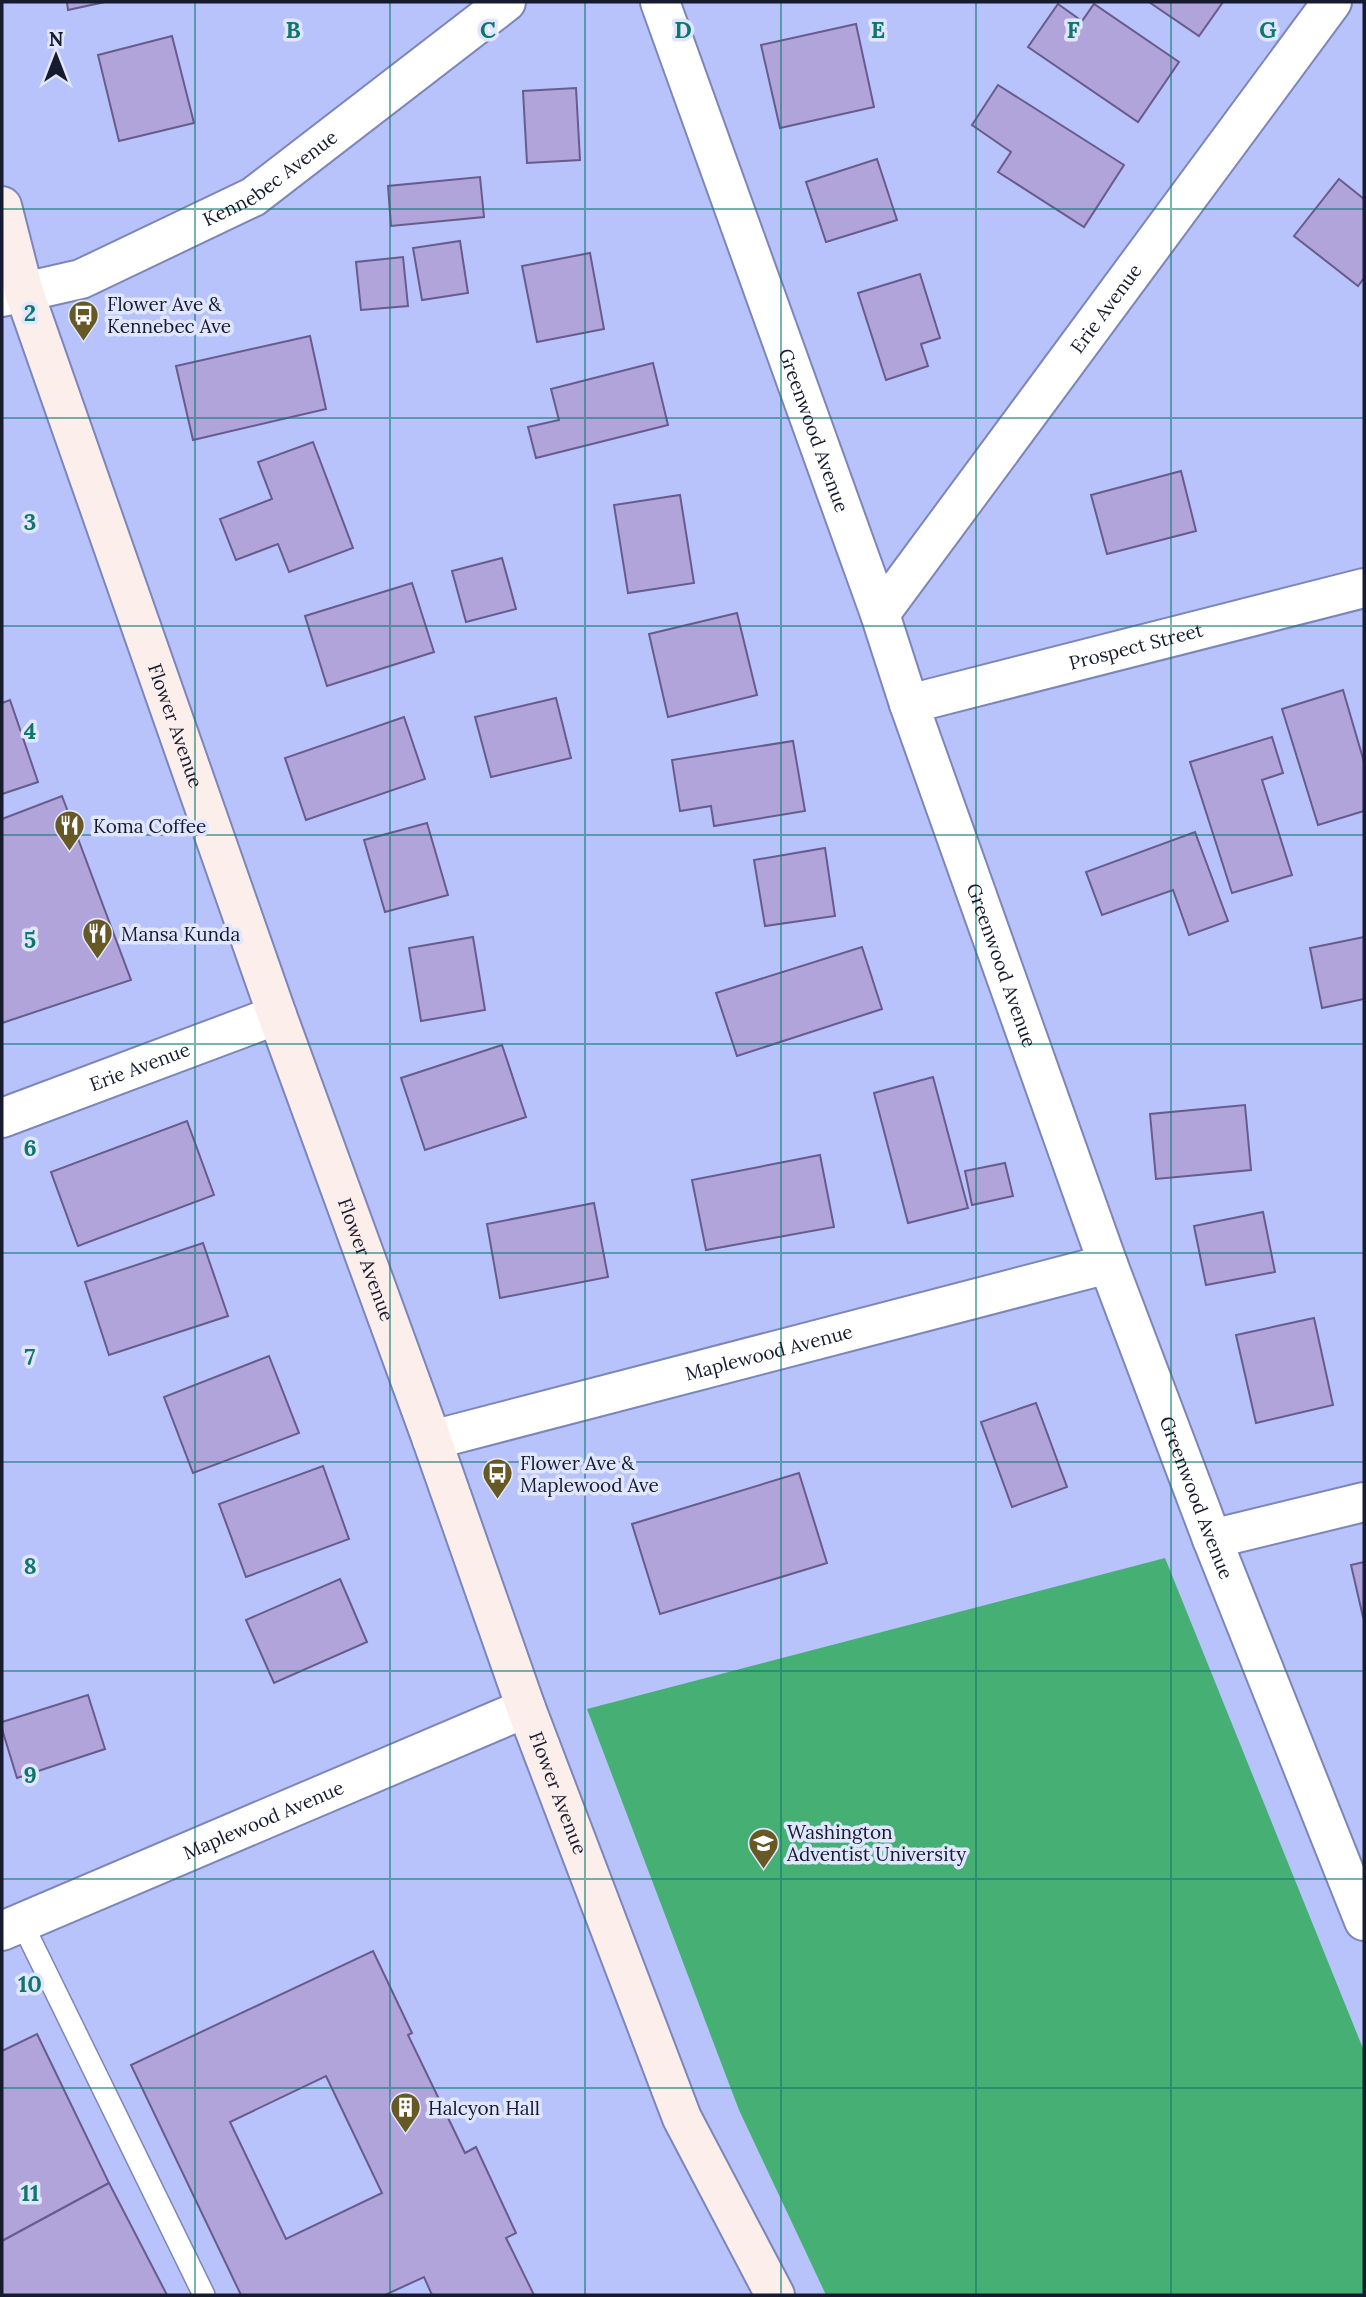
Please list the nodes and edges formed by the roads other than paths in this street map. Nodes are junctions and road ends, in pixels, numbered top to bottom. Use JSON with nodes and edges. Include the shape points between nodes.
{"nodes":[{"id":1,"x":506,"y":2,"type":"edge"},
{"id":2,"x":660,"y":2,"type":"edge"},
{"id":3,"x":1332,"y":2,"type":"edge"},
{"id":4,"x":2,"y":206,"type":"edge"},
{"id":5,"x":13,"y":294,"type":"edge"},
{"id":6,"x":1364,"y":588,"type":"edge"},
{"id":7,"x":880,"y":614,"type":"junction"},
{"id":8,"x":909,"y":704,"type":"junction"},
{"id":9,"x":277,"y":1016,"type":"junction"},
{"id":10,"x":2,"y":1118,"type":"edge"},
{"id":11,"x":1108,"y":1264,"type":"junction"},
{"id":12,"x":432,"y":1440,"type":"junction"},
{"id":13,"x":1364,"y":1502,"type":"edge"},
{"id":14,"x":1212,"y":1539,"type":"junction"},
{"id":15,"x":526,"y":1708,"type":"junction"},
{"id":16,"x":1364,"y":1921,"type":"edge"},
{"id":17,"x":12,"y":1927,"type":"edge"},
{"id":18,"x":204,"y":2295,"type":"edge"},
{"id":19,"x":775,"y":2295,"type":"edge"}],
"edges":[{"from":1,"to":5,"type":"street","name":"Kennebec Avenue","via":[[253,197],[81,279]]},
{"from":2,"to":7,"type":"street","name":"Greenwood Avenue"},
{"from":3,"to":7,"type":"street","name":"Erie Avenue"},
{"from":4,"to":5,"type":"street","name":"Flower Avenue"},
{"from":5,"to":9,"type":"street","name":"Flower Avenue"},
{"from":6,"to":8,"type":"street","name":"Prospect Street"},
{"from":7,"to":8,"type":"street","name":"Greenwood Avenue"},
{"from":8,"to":11,"type":"street","name":"Greenwood Avenue"},
{"from":9,"to":10,"type":"street","name":"Erie Avenue"},
{"from":9,"to":12,"type":"street","name":"Flower Avenue"},
{"from":11,"to":12,"type":"street","name":"Maplewood Avenue"},
{"from":11,"to":14,"type":"street","name":"Greenwood Avenue"},
{"from":12,"to":15,"type":"street","name":"Flower Avenue"},
{"from":13,"to":14,"type":"street"},
{"from":14,"to":16,"type":"street","name":"Greenwood Avenue"},
{"from":15,"to":17,"type":"street","name":"Maplewood Avenue"},
{"from":15,"to":19,"type":"street","name":"Flower Avenue","via":[[682,2118]]},
{"from":17,"to":18,"type":"lane"}]}
